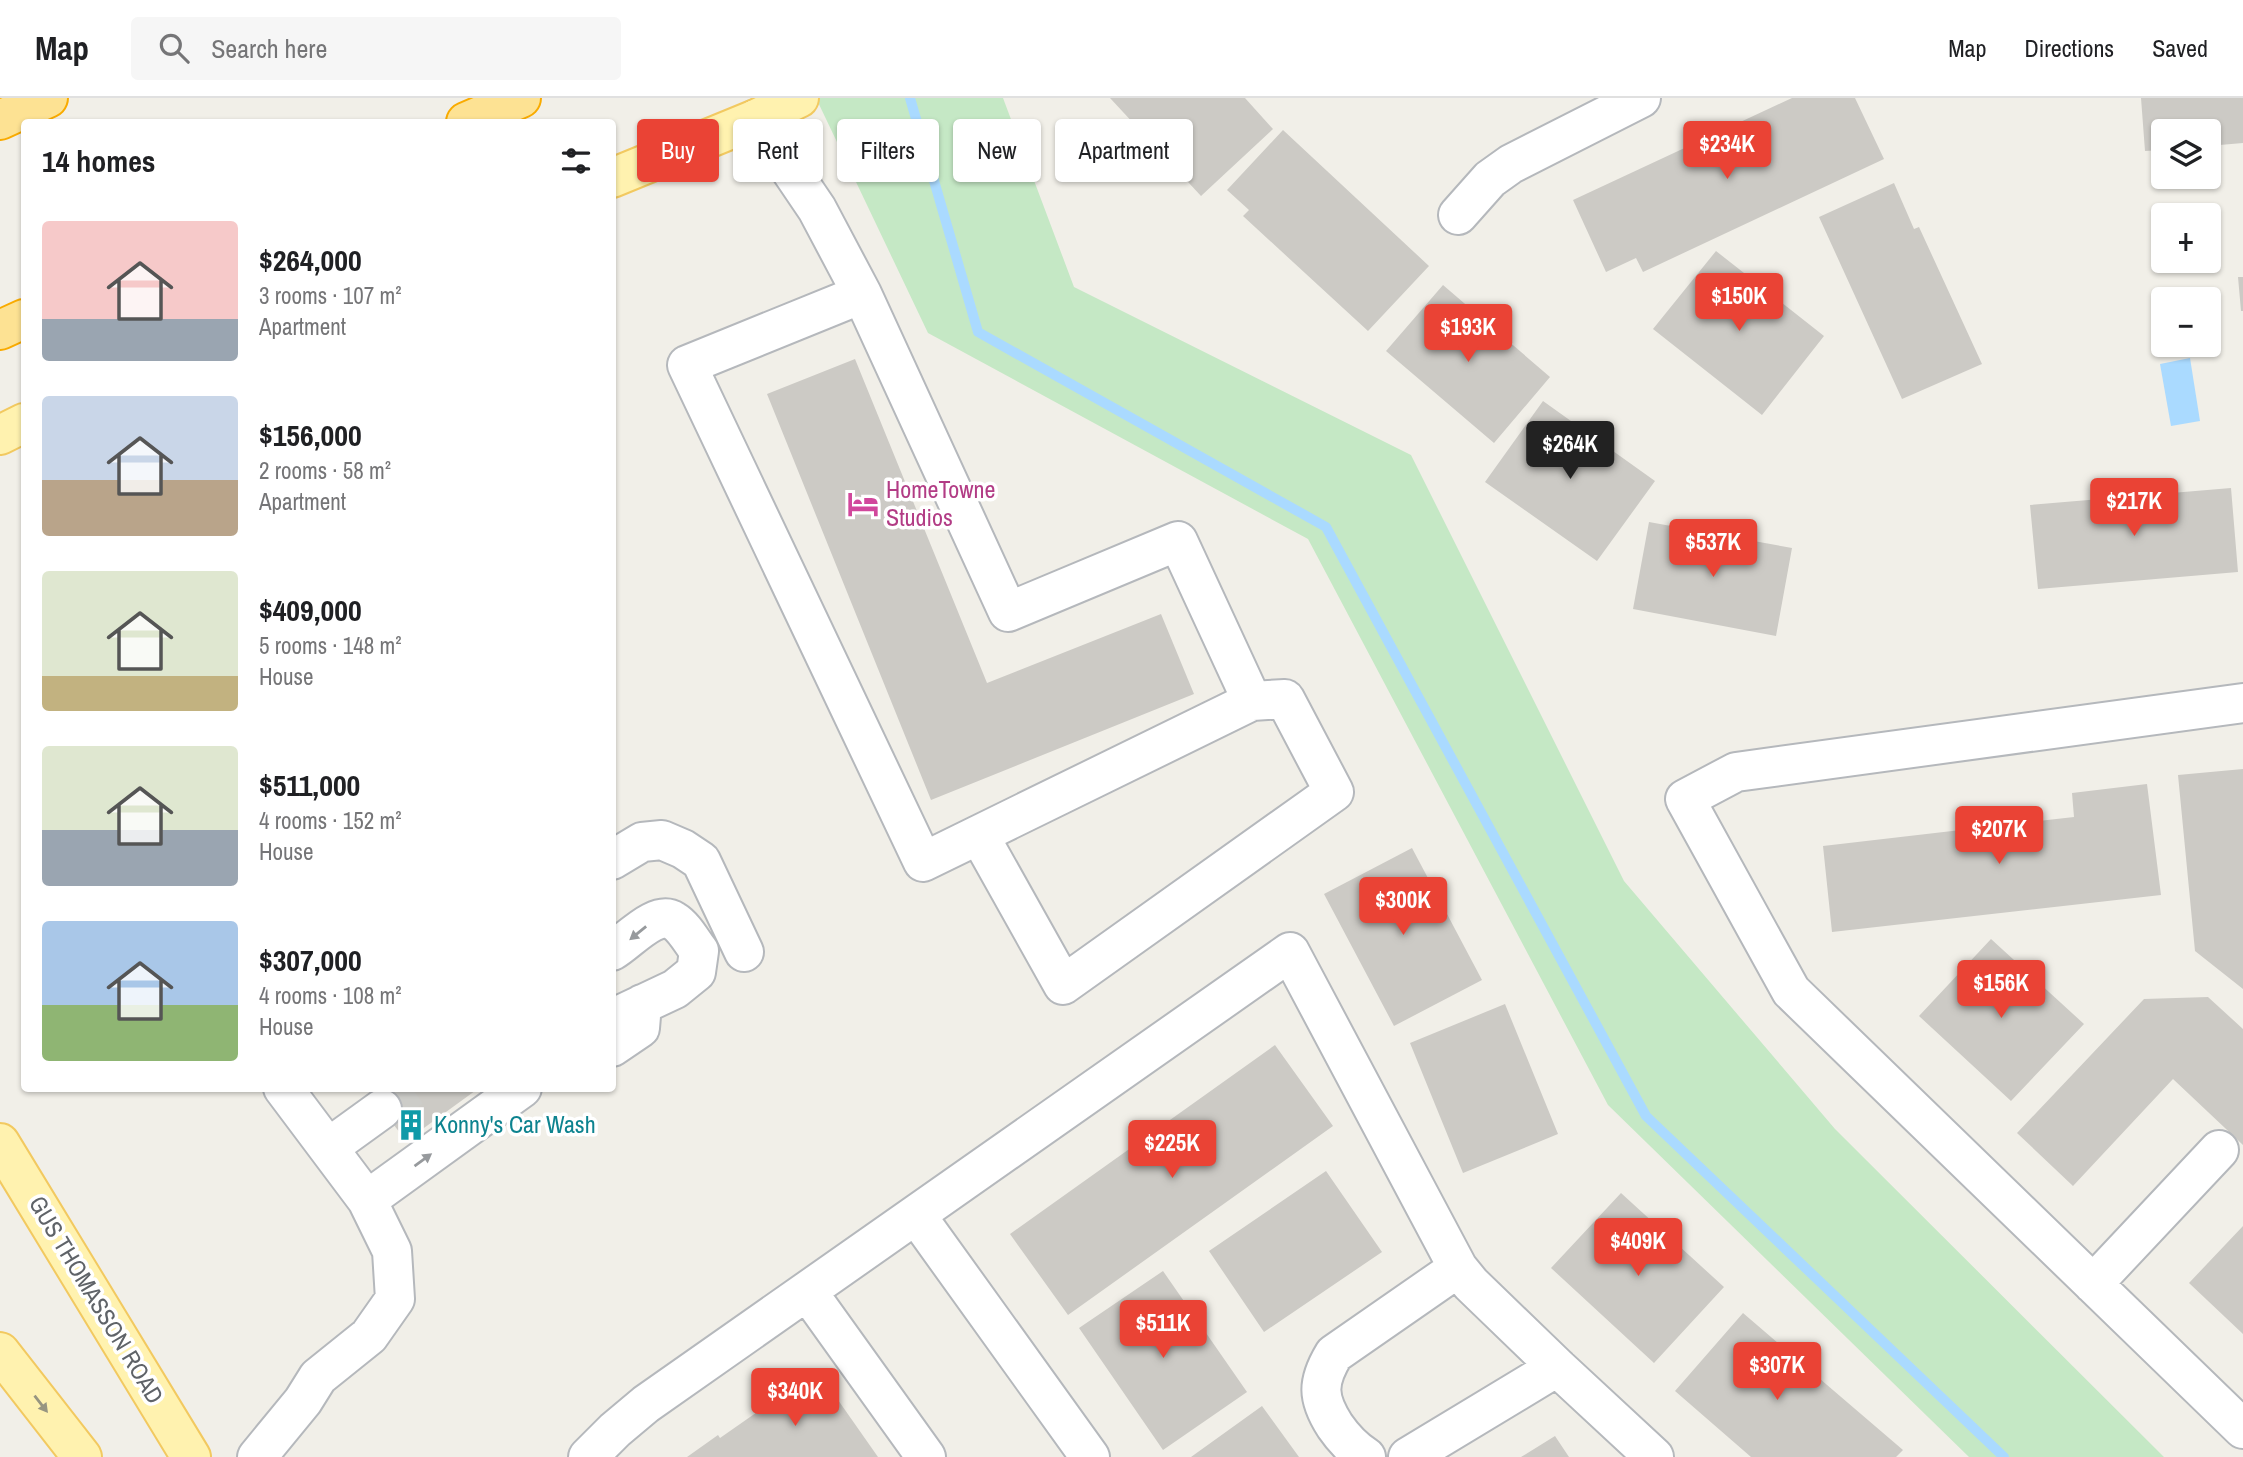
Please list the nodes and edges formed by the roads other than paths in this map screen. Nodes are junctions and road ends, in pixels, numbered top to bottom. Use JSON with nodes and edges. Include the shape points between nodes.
{"nodes":[{"id":1,"x":48,"y":98,"type":"edge"},
{"id":2,"x":521,"y":98,"type":"edge"},
{"id":3,"x":799,"y":98,"type":"edge"},
{"id":4,"x":1641,"y":98,"type":"edge"},
{"id":5,"x":473,"y":119,"type":"edge"},
{"id":6,"x":756,"y":119,"type":"edge"},
{"id":7,"x":0,"y":120,"type":"edge"},
{"id":8,"x":733,"y":128,"type":"edge"},
{"id":9,"x":616,"y":176,"type":"edge"},
{"id":10,"x":799,"y":182,"type":"edge"},
{"id":11,"x":1458,"y":215,"type":"dead end"},
{"id":12,"x":862,"y":293,"type":"junction"},
{"id":13,"x":21,"y":320,"type":"edge"},
{"id":14,"x":0,"y":330,"type":"edge"},
{"id":15,"x":21,"y":424,"type":"edge"},
{"id":16,"x":0,"y":435,"type":"edge"},
{"id":17,"x":1252,"y":701,"type":"junction"},
{"id":18,"x":2243,"y":703,"type":"edge"},
{"id":19,"x":979,"y":835,"type":"junction"},
{"id":20,"x":616,"y":858,"type":"edge"},
{"id":21,"x":616,"y":948,"type":"edge"},
{"id":22,"x":699,"y":951,"type":"junction"},
{"id":23,"x":626,"y":1021,"type":"edge"},
{"id":24,"x":286,"y":1092,"type":"edge"},
{"id":25,"x":516,"y":1092,"type":"edge"},
{"id":26,"x":382,"y":1109,"type":"tunnel mouth"},
{"id":27,"x":0,"y":1143,"type":"edge"},
{"id":28,"x":328,"y":1148,"type":"junction"},
{"id":29,"x":2219,"y":1150,"type":"dead end"},
{"id":30,"x":367,"y":1200,"type":"junction"},
{"id":31,"x":916,"y":1215,"type":"junction"},
{"id":32,"x":1458,"y":1268,"type":"junction"},
{"id":33,"x":2093,"y":1284,"type":"junction"},
{"id":34,"x":807,"y":1292,"type":"junction"},
{"id":35,"x":0,"y":1352,"type":"edge"},
{"id":36,"x":1557,"y":1367,"type":"junction"},
{"id":37,"x":2243,"y":1429,"type":"edge"},
{"id":38,"x":82,"y":1457,"type":"edge"},
{"id":39,"x":191,"y":1457,"type":"edge"},
{"id":40,"x":257,"y":1457,"type":"edge"},
{"id":41,"x":588,"y":1457,"type":"edge"},
{"id":42,"x":926,"y":1457,"type":"edge"},
{"id":43,"x":1090,"y":1457,"type":"edge"},
{"id":44,"x":1366,"y":1457,"type":"edge"},
{"id":45,"x":1408,"y":1457,"type":"edge"},
{"id":46,"x":1654,"y":1457,"type":"edge"}],
"edges":[{"from":1,"to":7,"type":"highway"},
{"from":2,"to":5,"type":"highway"},
{"from":3,"to":6,"type":"main road"},
{"from":4,"to":11,"type":"lane","via":[[1511,164],[1490,179]]},
{"from":8,"to":9,"type":"main road"},
{"from":10,"to":12,"type":"lane"},
{"from":12,"to":17,"type":"lane","via":[[1008,612],[1178,541]]},
{"from":12,"to":19,"type":"lane","via":[[687,365],[923,862]]},
{"from":13,"to":14,"type":"highway"},
{"from":15,"to":16,"type":"main road"},
{"from":17,"to":19,"type":"lane"},
{"from":17,"to":19,"type":"lane","via":[[1284,699],[1334,792],[1063,985]]},
{"from":18,"to":33,"type":"lane","via":[[1735,772],[1685,799],[1791,991]]},
{"from":20,"to":22,"type":"lane","via":[[642,842],[662,840],[701,860],[739,942]]},
{"from":22,"to":21,"type":"lane","one_way":true,"via":[[675,921],[665,918],[651,922]]},
{"from":22,"to":23,"type":"lane","via":[[696,972]]},
{"from":24,"to":28,"type":"lane"},
{"from":30,"to":25,"type":"lane","one_way":true},
{"from":26,"to":28,"type":"lane"},
{"from":27,"to":39,"type":"main road","name":"GUS THOMASSON ROAD"},
{"from":28,"to":30,"type":"lane"},
{"from":29,"to":33,"type":"lane"},
{"from":30,"to":40,"type":"lane","via":[[393,1251],[395,1299],[369,1336],[318,1377]]},
{"from":31,"to":32,"type":"lane","via":[[1290,952]]},
{"from":31,"to":34,"type":"lane"},
{"from":31,"to":43,"type":"lane"},
{"from":32,"to":36,"type":"lane"},
{"from":32,"to":44,"type":"lane","via":[[1334,1354],[1324,1370],[1320,1389],[1324,1408],[1346,1443]]},
{"from":33,"to":37,"type":"lane"},
{"from":34,"to":41,"type":"lane","via":[[646,1405]]},
{"from":34,"to":42,"type":"lane"},
{"from":35,"to":38,"type":"main road","one_way":true},
{"from":36,"to":45,"type":"lane"},
{"from":36,"to":46,"type":"lane"}]}
